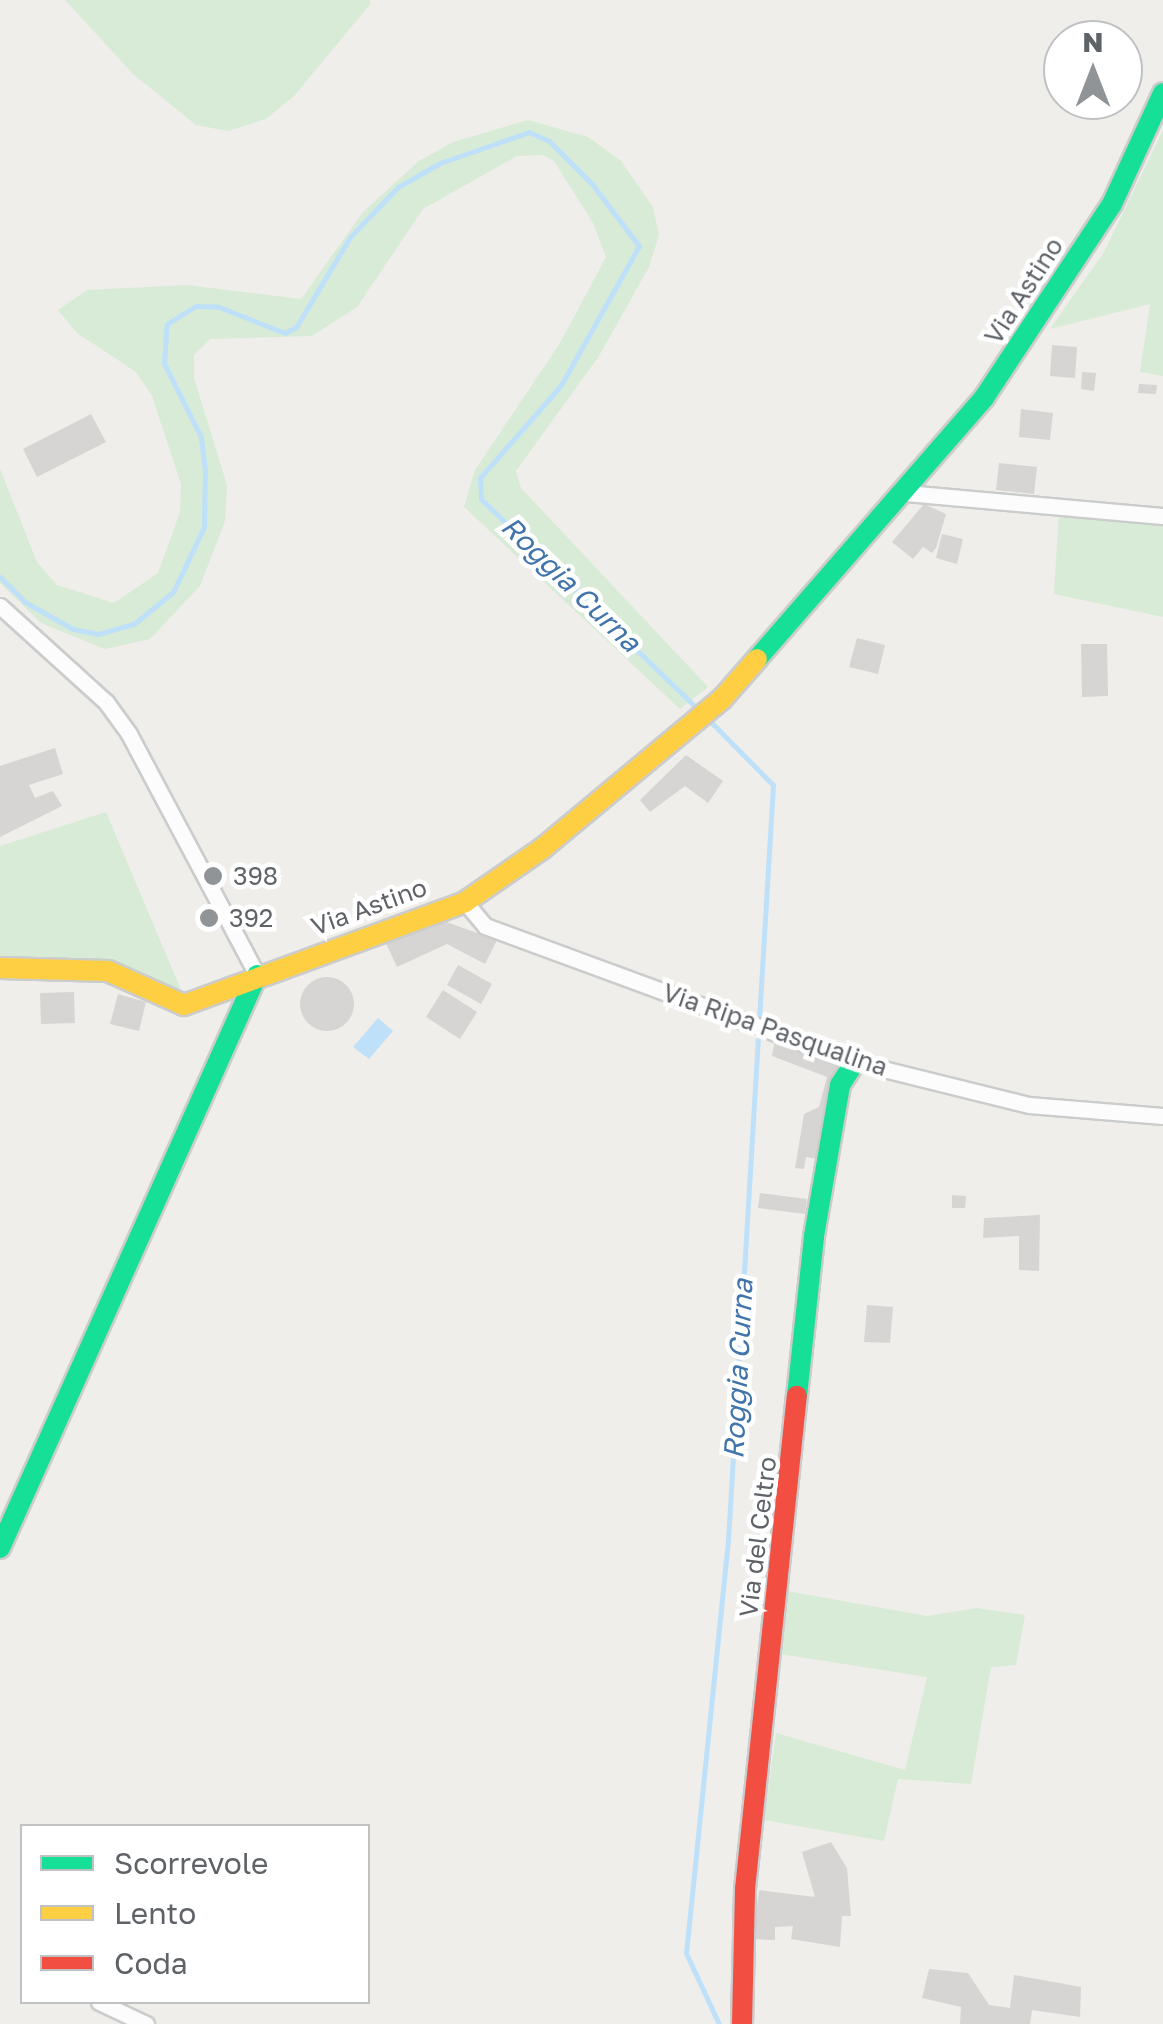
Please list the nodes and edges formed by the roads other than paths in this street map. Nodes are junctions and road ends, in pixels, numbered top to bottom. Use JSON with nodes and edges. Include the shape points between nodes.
{"nodes":[{"id":1,"x":1163,"y":74,"type":"edge"},
{"id":2,"x":1161,"y":96,"type":"edge"},
{"id":3,"x":905,"y":493,"type":"junction"},
{"id":4,"x":1163,"y":516,"type":"edge"},
{"id":5,"x":0,"y":606,"type":"edge"},
{"id":6,"x":465,"y":902,"type":"junction"},
{"id":7,"x":0,"y":968,"type":"edge"},
{"id":8,"x":257,"y":975,"type":"junction"},
{"id":9,"x":856,"y":1062,"type":"junction"},
{"id":10,"x":1163,"y":1116,"type":"edge"},
{"id":11,"x":0,"y":1548,"type":"edge"},
{"id":12,"x":103,"y":2004,"type":"edge"},
{"id":13,"x":141,"y":2023,"type":"edge"},
{"id":14,"x":742,"y":2024,"type":"edge"}],
"edges":[{"from":1,"to":2,"type":"street","name":"Via Astino"},
{"from":2,"to":3,"type":"street","name":"Via Astino","via":[[1112,204],[984,398]]},
{"from":3,"to":4,"type":"street"},
{"from":3,"to":6,"type":"street","name":"Via Astino","via":[[695,726]]},
{"from":5,"to":8,"type":"street","via":[[96,691],[129,734]]},
{"from":6,"to":8,"type":"street","name":"Via Astino"},
{"from":6,"to":9,"type":"street","name":"Via Ripa Pasqualina","via":[[485,926]]},
{"from":7,"to":8,"type":"street","name":"Via Astino","via":[[108,971],[184,1006]]},
{"from":8,"to":11,"type":"street"},
{"from":9,"to":10,"type":"street","name":"Via Ripa Pasqualina","via":[[1029,1105]]},
{"from":9,"to":14,"type":"street","name":"Via del Celtro","via":[[840,1085],[814,1236],[745,1888]]},
{"from":12,"to":13,"type":"street"}]}
